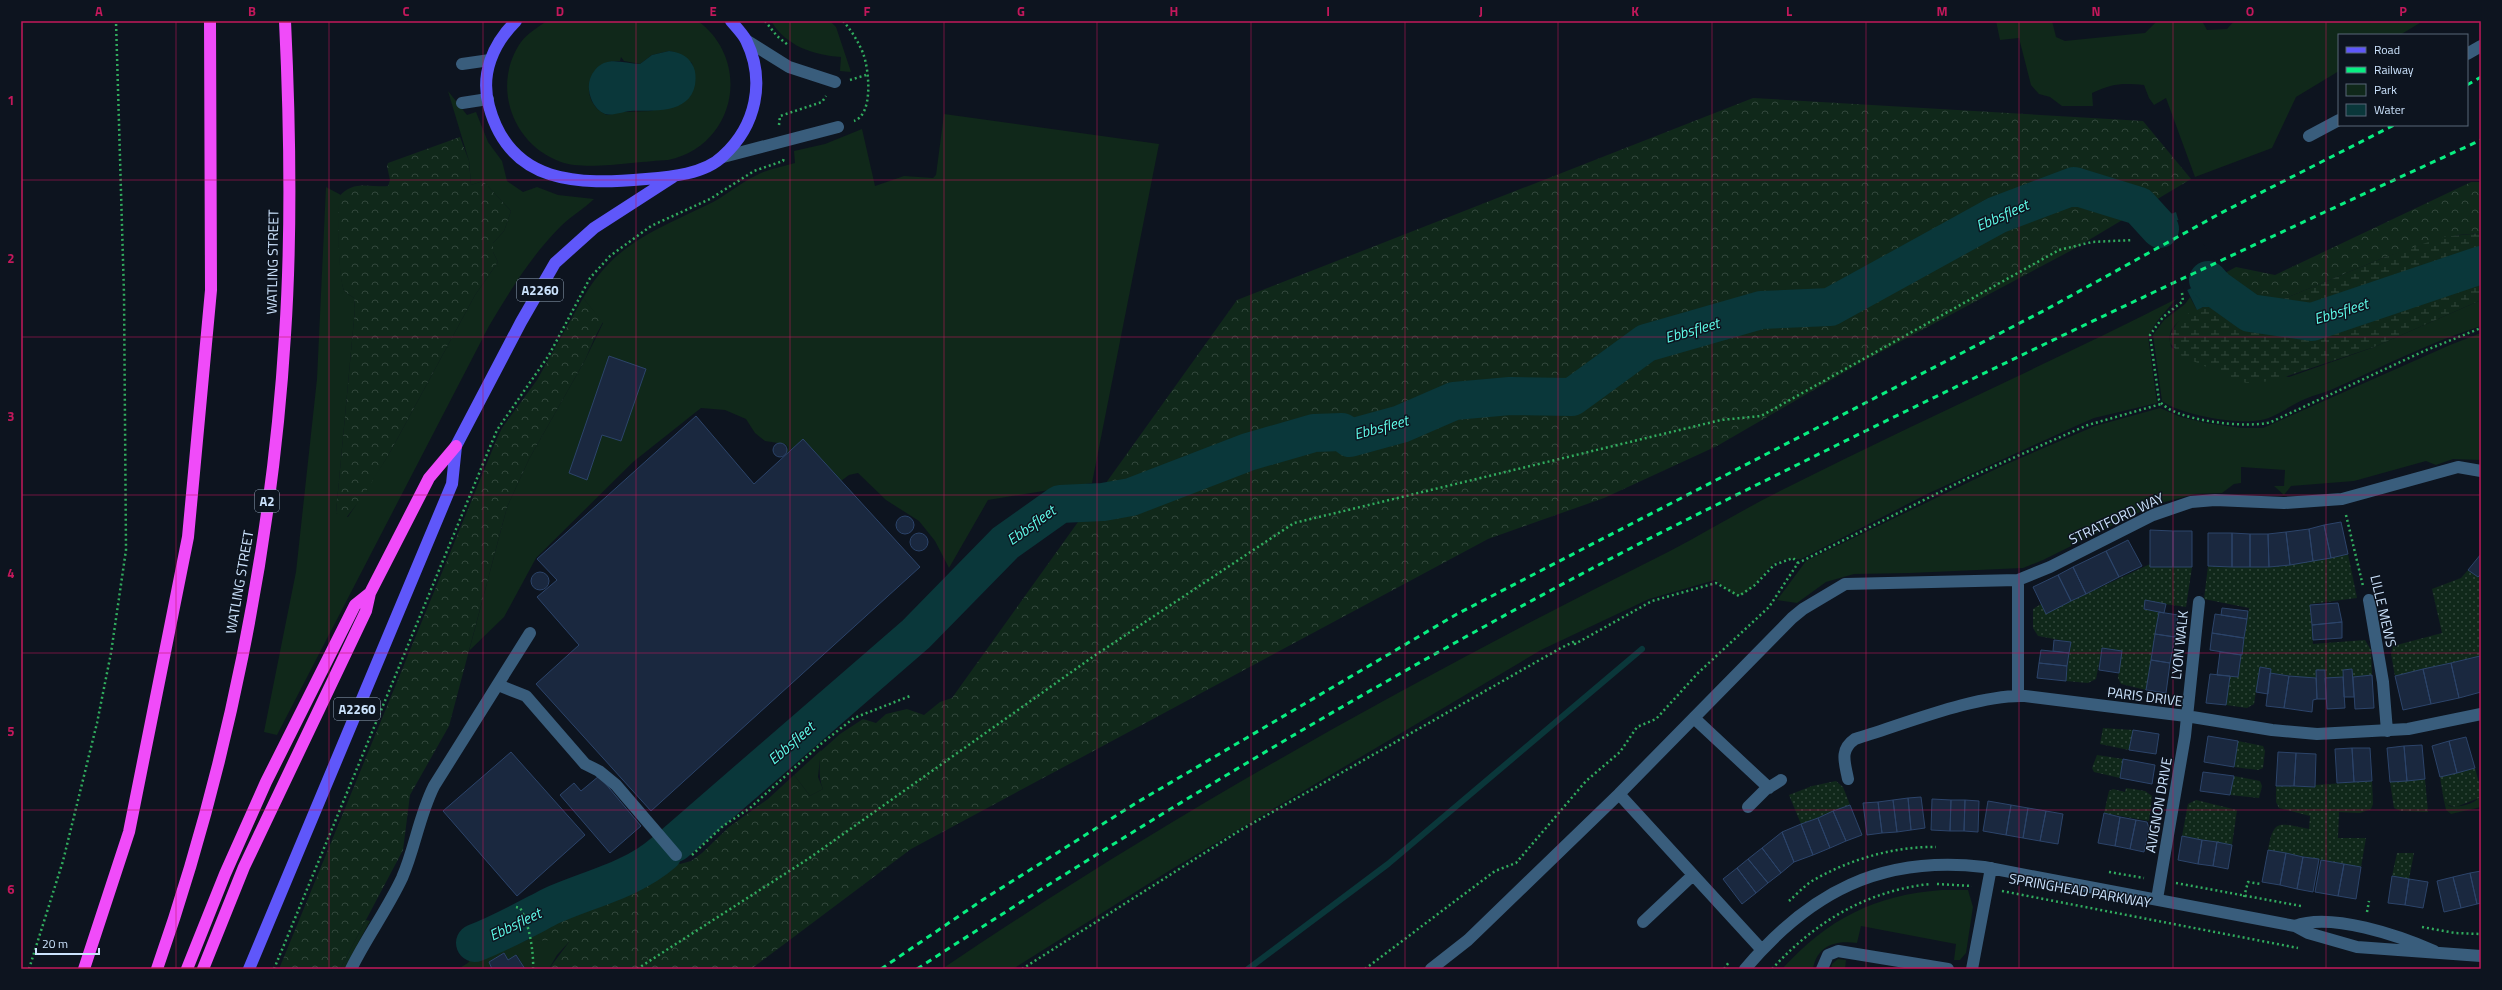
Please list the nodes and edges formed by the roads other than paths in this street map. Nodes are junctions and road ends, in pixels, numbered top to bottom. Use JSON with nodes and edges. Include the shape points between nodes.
{"nodes":[{"id":1,"x":210,"y":21,"type":"edge"},
{"id":2,"x":285,"y":21,"type":"edge"},
{"id":3,"x":516,"y":21,"type":"edge"},
{"id":4,"x":731,"y":21,"type":"edge"},
{"id":5,"x":746,"y":40,"type":"junction"},
{"id":6,"x":2481,"y":46,"type":"edge"},
{"id":7,"x":2468,"y":53,"type":"edge"},
{"id":8,"x":490,"y":60,"type":"junction"},
{"id":9,"x":462,"y":64,"type":"dead end"},
{"id":10,"x":836,"y":82,"type":"dead end"},
{"id":11,"x":488,"y":99,"type":"junction"},
{"id":12,"x":462,"y":103,"type":"dead end"},
{"id":13,"x":2338,"y":121,"type":"edge"},
{"id":14,"x":838,"y":127,"type":"road end"},
{"id":15,"x":2309,"y":136,"type":"dead end"},
{"id":16,"x":723,"y":157,"type":"junction"},
{"id":17,"x":673,"y":177,"type":"junction"},
{"id":18,"x":456,"y":446,"type":"junction"},
{"id":19,"x":2481,"y":471,"type":"edge"},
{"id":20,"x":2018,"y":580,"type":"junction"},
{"id":21,"x":370,"y":593,"type":"junction"},
{"id":22,"x":2369,"y":600,"type":"road end"},
{"id":23,"x":2199,"y":602,"type":"dead end"},
{"id":24,"x":530,"y":633,"type":"dead end"},
{"id":25,"x":498,"y":685,"type":"junction"},
{"id":26,"x":2018,"y":696,"type":"junction"},
{"id":27,"x":2481,"y":714,"type":"edge"},
{"id":28,"x":2186,"y":716,"type":"junction"},
{"id":29,"x":1694,"y":718,"type":"junction"},
{"id":30,"x":2387,"y":731,"type":"junction"},
{"id":31,"x":1848,"y":779,"type":"dead end"},
{"id":32,"x":1781,"y":780,"type":"dead end"},
{"id":33,"x":1769,"y":788,"type":"junction"},
{"id":34,"x":1619,"y":794,"type":"junction"},
{"id":35,"x":1748,"y":807,"type":"dead end"},
{"id":36,"x":676,"y":855,"type":"road end"},
{"id":37,"x":1991,"y":868,"type":"junction"},
{"id":38,"x":1693,"y":875,"type":"junction"},
{"id":39,"x":2156,"y":899,"type":"junction"},
{"id":40,"x":1643,"y":922,"type":"dead end"},
{"id":41,"x":2294,"y":926,"type":"junction"},
{"id":42,"x":1762,"y":950,"type":"junction"},
{"id":43,"x":2438,"y":952,"type":"junction"},
{"id":44,"x":2481,"y":956,"type":"edge"},
{"id":45,"x":84,"y":969,"type":"edge"},
{"id":46,"x":156,"y":969,"type":"edge"},
{"id":47,"x":187,"y":969,"type":"edge"},
{"id":48,"x":203,"y":969,"type":"edge"},
{"id":49,"x":249,"y":969,"type":"edge"},
{"id":50,"x":351,"y":969,"type":"edge"},
{"id":51,"x":1431,"y":969,"type":"edge"},
{"id":52,"x":1745,"y":969,"type":"edge"},
{"id":53,"x":1822,"y":969,"type":"edge"},
{"id":54,"x":1948,"y":969,"type":"edge"},
{"id":55,"x":1972,"y":969,"type":"edge"}],
"edges":[{"from":1,"to":45,"type":"highway","via":[[211,290],[188,537],[129,832]]},
{"from":2,"to":46,"type":"highway","name":"WATLING STREET","number":"A2","via":[[290,143],[286,334],[265,520],[241,662],[213,785],[190,870]]},
{"from":3,"to":8,"type":"main road","via":[[501,38]]},
{"from":4,"to":5,"type":"main road"},
{"from":5,"to":10,"type":"street","via":[[789,67]]},
{"from":5,"to":16,"type":"main road","via":[[754,65],[754,109],[747,126]]},
{"from":6,"to":7,"type":"street"},
{"from":8,"to":9,"type":"street"},
{"from":8,"to":11,"type":"main road","via":[[486,77]]},
{"from":11,"to":12,"type":"street"},
{"from":11,"to":17,"type":"main road","via":[[494,120],[508,145],[528,163],[550,176],[574,181],[601,182]]},
{"from":13,"to":15,"type":"street"},
{"from":14,"to":16,"type":"street"},
{"from":16,"to":17,"type":"main road"},
{"from":17,"to":18,"type":"main road","number":"A2260","via":[[594,228],[555,263]]},
{"from":18,"to":21,"type":"highway","via":[[429,478]]},
{"from":18,"to":49,"type":"main road","number":"A2260","via":[[452,484]]},
{"from":19,"to":20,"type":"street","name":"STRATFORD WAY","via":[[2458,467],[2342,499],[2284,503],[2206,500],[2188,503],[2153,515],[2050,567]]},
{"from":20,"to":26,"type":"street"},
{"from":20,"to":29,"type":"street","name":"STRATFORD WAY","via":[[1845,584],[1814,601],[1792,618]]},
{"from":21,"to":47,"type":"highway","via":[[356,605],[266,782]]},
{"from":21,"to":48,"type":"highway","via":[[366,611],[244,867]]},
{"from":22,"to":30,"type":"street","name":"LILLE MEWS","via":[[2383,677]]},
{"from":23,"to":28,"type":"street","name":"LYON WALK"},
{"from":24,"to":25,"type":"street"},
{"from":25,"to":36,"type":"street","via":[[526,696],[585,764],[599,771],[616,785]]},
{"from":25,"to":50,"type":"street","via":[[425,803],[414,847],[401,879]]},
{"from":26,"to":28,"type":"street","name":"PARIS DRIVE"},
{"from":26,"to":31,"type":"street","name":"PARIS DRIVE","via":[[1971,704],[1855,739],[1844,754]]},
{"from":27,"to":30,"type":"street","name":"PARIS DRIVE","via":[[2426,727]]},
{"from":28,"to":30,"type":"street","name":"PARIS DRIVE","via":[[2296,733]]},
{"from":28,"to":39,"type":"street","name":"AVIGNON DRIVE","via":[[2185,736]]},
{"from":29,"to":33,"type":"street"},
{"from":29,"to":34,"type":"street","name":"STRATFORD WAY"},
{"from":32,"to":33,"type":"street"},
{"from":33,"to":35,"type":"street"},
{"from":34,"to":38,"type":"street"},
{"from":34,"to":51,"type":"street","name":"STRATFORD WAY","via":[[1468,940]]},
{"from":37,"to":39,"type":"street","name":"SPRINGHEAD PARKWAY"},
{"from":37,"to":42,"type":"street","name":"SPRINGHEAD PARKWAY","via":[[1955,865],[1918,866],[1860,881],[1831,893],[1802,912]]},
{"from":37,"to":55,"type":"street"},
{"from":38,"to":40,"type":"street"},
{"from":38,"to":42,"type":"street"},
{"from":39,"to":41,"type":"street","name":"SPRINGHEAD PARKWAY"},
{"from":41,"to":43,"type":"street","name":"SPRINGHEAD PARKWAY","via":[[2316,936],[2357,947],[2414,953]]},
{"from":41,"to":43,"type":"street","name":"SPRINGHEAD PARKWAY","via":[[2305,922],[2362,927],[2403,937]]},
{"from":42,"to":52,"type":"street","name":"SPRINGHEAD PARKWAY"},
{"from":43,"to":44,"type":"street","name":"SPRINGHEAD PARKWAY"},
{"from":53,"to":54,"type":"street","via":[[1828,956],[1838,951]]}]}
